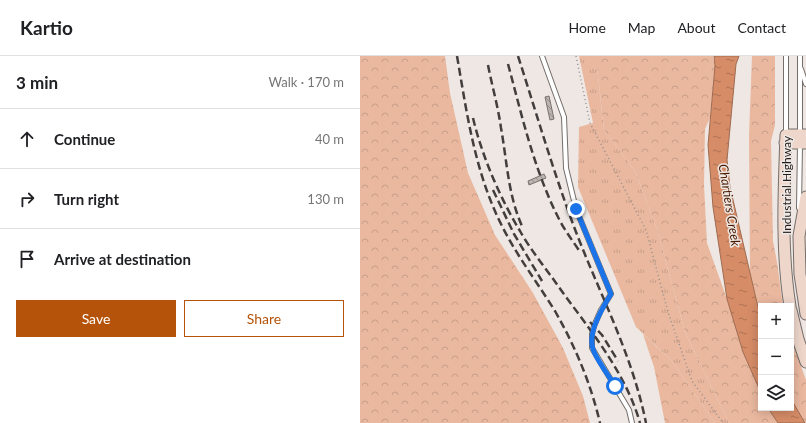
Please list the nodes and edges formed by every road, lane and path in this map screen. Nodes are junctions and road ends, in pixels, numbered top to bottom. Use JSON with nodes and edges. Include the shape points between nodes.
{"nodes":[{"id":1,"x":542,"y":56,"type":"edge"},
{"id":2,"x":576,"y":56,"type":"edge"},
{"id":3,"x":786,"y":56,"type":"edge"},
{"id":4,"x":800,"y":56,"type":"edge"},
{"id":5,"x":800,"y":64,"type":"junction"},
{"id":6,"x":806,"y":84,"type":"edge"},
{"id":7,"x":786,"y":139,"type":"junction"},
{"id":8,"x":803,"y":139,"type":"edge"},
{"id":9,"x":806,"y":197,"type":"edge"},
{"id":10,"x":799,"y":236,"type":"junction"},
{"id":11,"x":790,"y":303,"type":"edge"},
{"id":12,"x":806,"y":314,"type":"edge"},
{"id":13,"x":794,"y":322,"type":"edge"},
{"id":14,"x":806,"y":362,"type":"edge"},
{"id":15,"x":632,"y":423,"type":"edge"},
{"id":16,"x":723,"y":423,"type":"edge"}],
"edges":[{"from":1,"to":15,"type":"lane","via":[[564,117],[566,168],[576,209],[611,294],[594,326],[592,348],[629,410]]},
{"from":2,"to":16,"type":"path","via":[[590,123],[646,230],[668,312],[692,381]]},
{"from":3,"to":7,"type":"lane","name":"Industrial Highway"},
{"from":4,"to":5,"type":"lane","name":"Industrial Highway"},
{"from":5,"to":6,"type":"lane"},
{"from":5,"to":8,"type":"lane","name":"Industrial Highway"},
{"from":7,"to":8,"type":"street"},
{"from":7,"to":11,"type":"street","name":"Industrial Highway","via":[[786,261]]},
{"from":8,"to":10,"type":"lane","name":"Industrial Highway"},
{"from":9,"to":10,"type":"street"},
{"from":10,"to":12,"type":"street","name":"Industrial Highway","via":[[800,274]]},
{"from":13,"to":14,"type":"street"}]}
